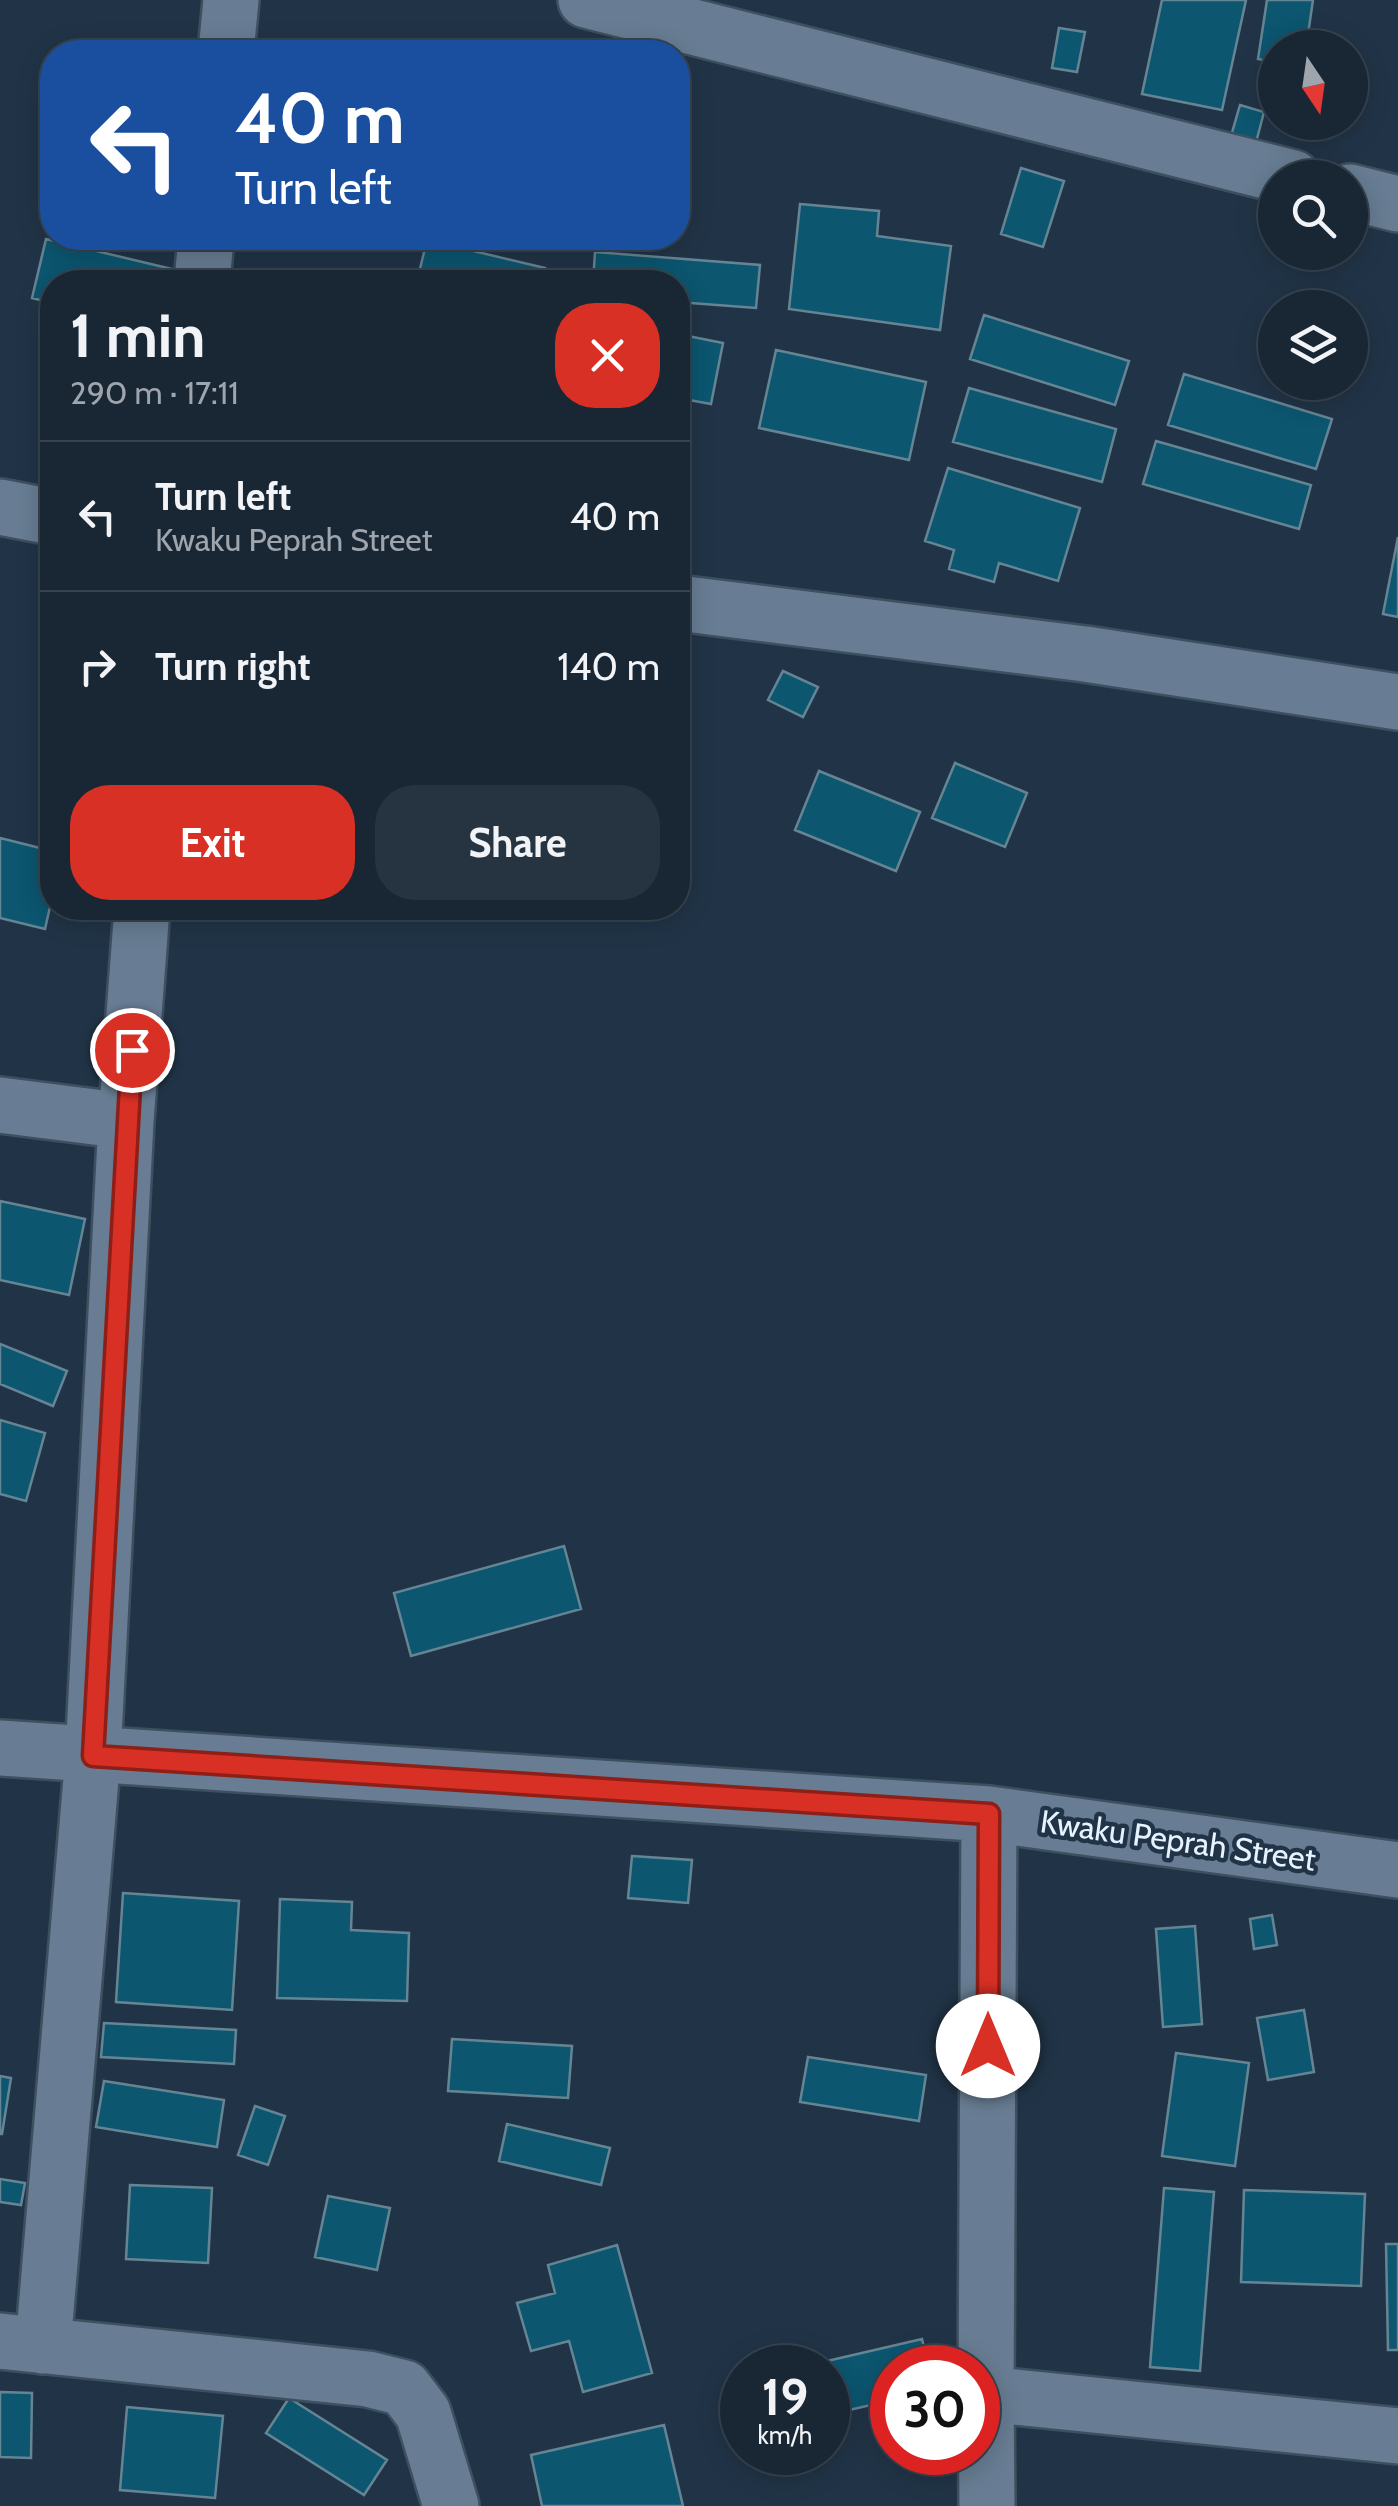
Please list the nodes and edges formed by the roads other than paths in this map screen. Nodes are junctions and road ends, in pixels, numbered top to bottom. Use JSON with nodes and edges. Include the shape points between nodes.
{"nodes":[{"id":1,"x":231,"y":0,"type":"edge"},
{"id":2,"x":588,"y":0,"type":"edge"},
{"id":3,"x":227,"y":40,"type":"edge"},
{"id":4,"x":1258,"y":169,"type":"edge"},
{"id":5,"x":1368,"y":196,"type":"edge"},
{"id":6,"x":1398,"y":204,"type":"edge"},
{"id":7,"x":0,"y":507,"type":"edge"},
{"id":8,"x":40,"y":515,"type":"edge"},
{"id":9,"x":690,"y":604,"type":"edge"},
{"id":10,"x":1398,"y":702,"type":"edge"},
{"id":11,"x":141,"y":920,"type":"edge"},
{"id":12,"x":0,"y":1105,"type":"edge"},
{"id":13,"x":126,"y":1121,"type":"junction"},
{"id":14,"x":0,"y":1748,"type":"edge"},
{"id":15,"x":93,"y":1756,"type":"junction"},
{"id":16,"x":989,"y":1814,"type":"junction"},
{"id":17,"x":1398,"y":1870,"type":"edge"},
{"id":18,"x":21,"y":2343,"type":"edge"},
{"id":19,"x":986,"y":2345,"type":"edge"},
{"id":20,"x":1000,"y":2395,"type":"edge"},
{"id":21,"x":1398,"y":2436,"type":"edge"},
{"id":22,"x":987,"y":2475,"type":"edge"},
{"id":23,"x":451,"y":2506,"type":"edge"},
{"id":24,"x":987,"y":2506,"type":"edge"}],
"edges":[{"from":1,"to":3,"type":"street"},
{"from":2,"to":4,"type":"street"},
{"from":5,"to":6,"type":"street"},
{"from":7,"to":8,"type":"street"},
{"from":9,"to":10,"type":"street"},
{"from":11,"to":13,"type":"street"},
{"from":12,"to":13,"type":"street"},
{"from":13,"to":15,"type":"street"},
{"from":14,"to":15,"type":"street","name":"Kwaku Peprah Street"},
{"from":15,"to":16,"type":"street","name":"Kwaku Peprah Street"},
{"from":15,"to":18,"type":"street"},
{"from":16,"to":17,"type":"street","name":"Kwaku Peprah Street"},
{"from":16,"to":19,"type":"street"},
{"from":18,"to":23,"type":"street","via":[[404,2388],[423,2413]]},
{"from":20,"to":21,"type":"street"},
{"from":22,"to":24,"type":"street"}]}
